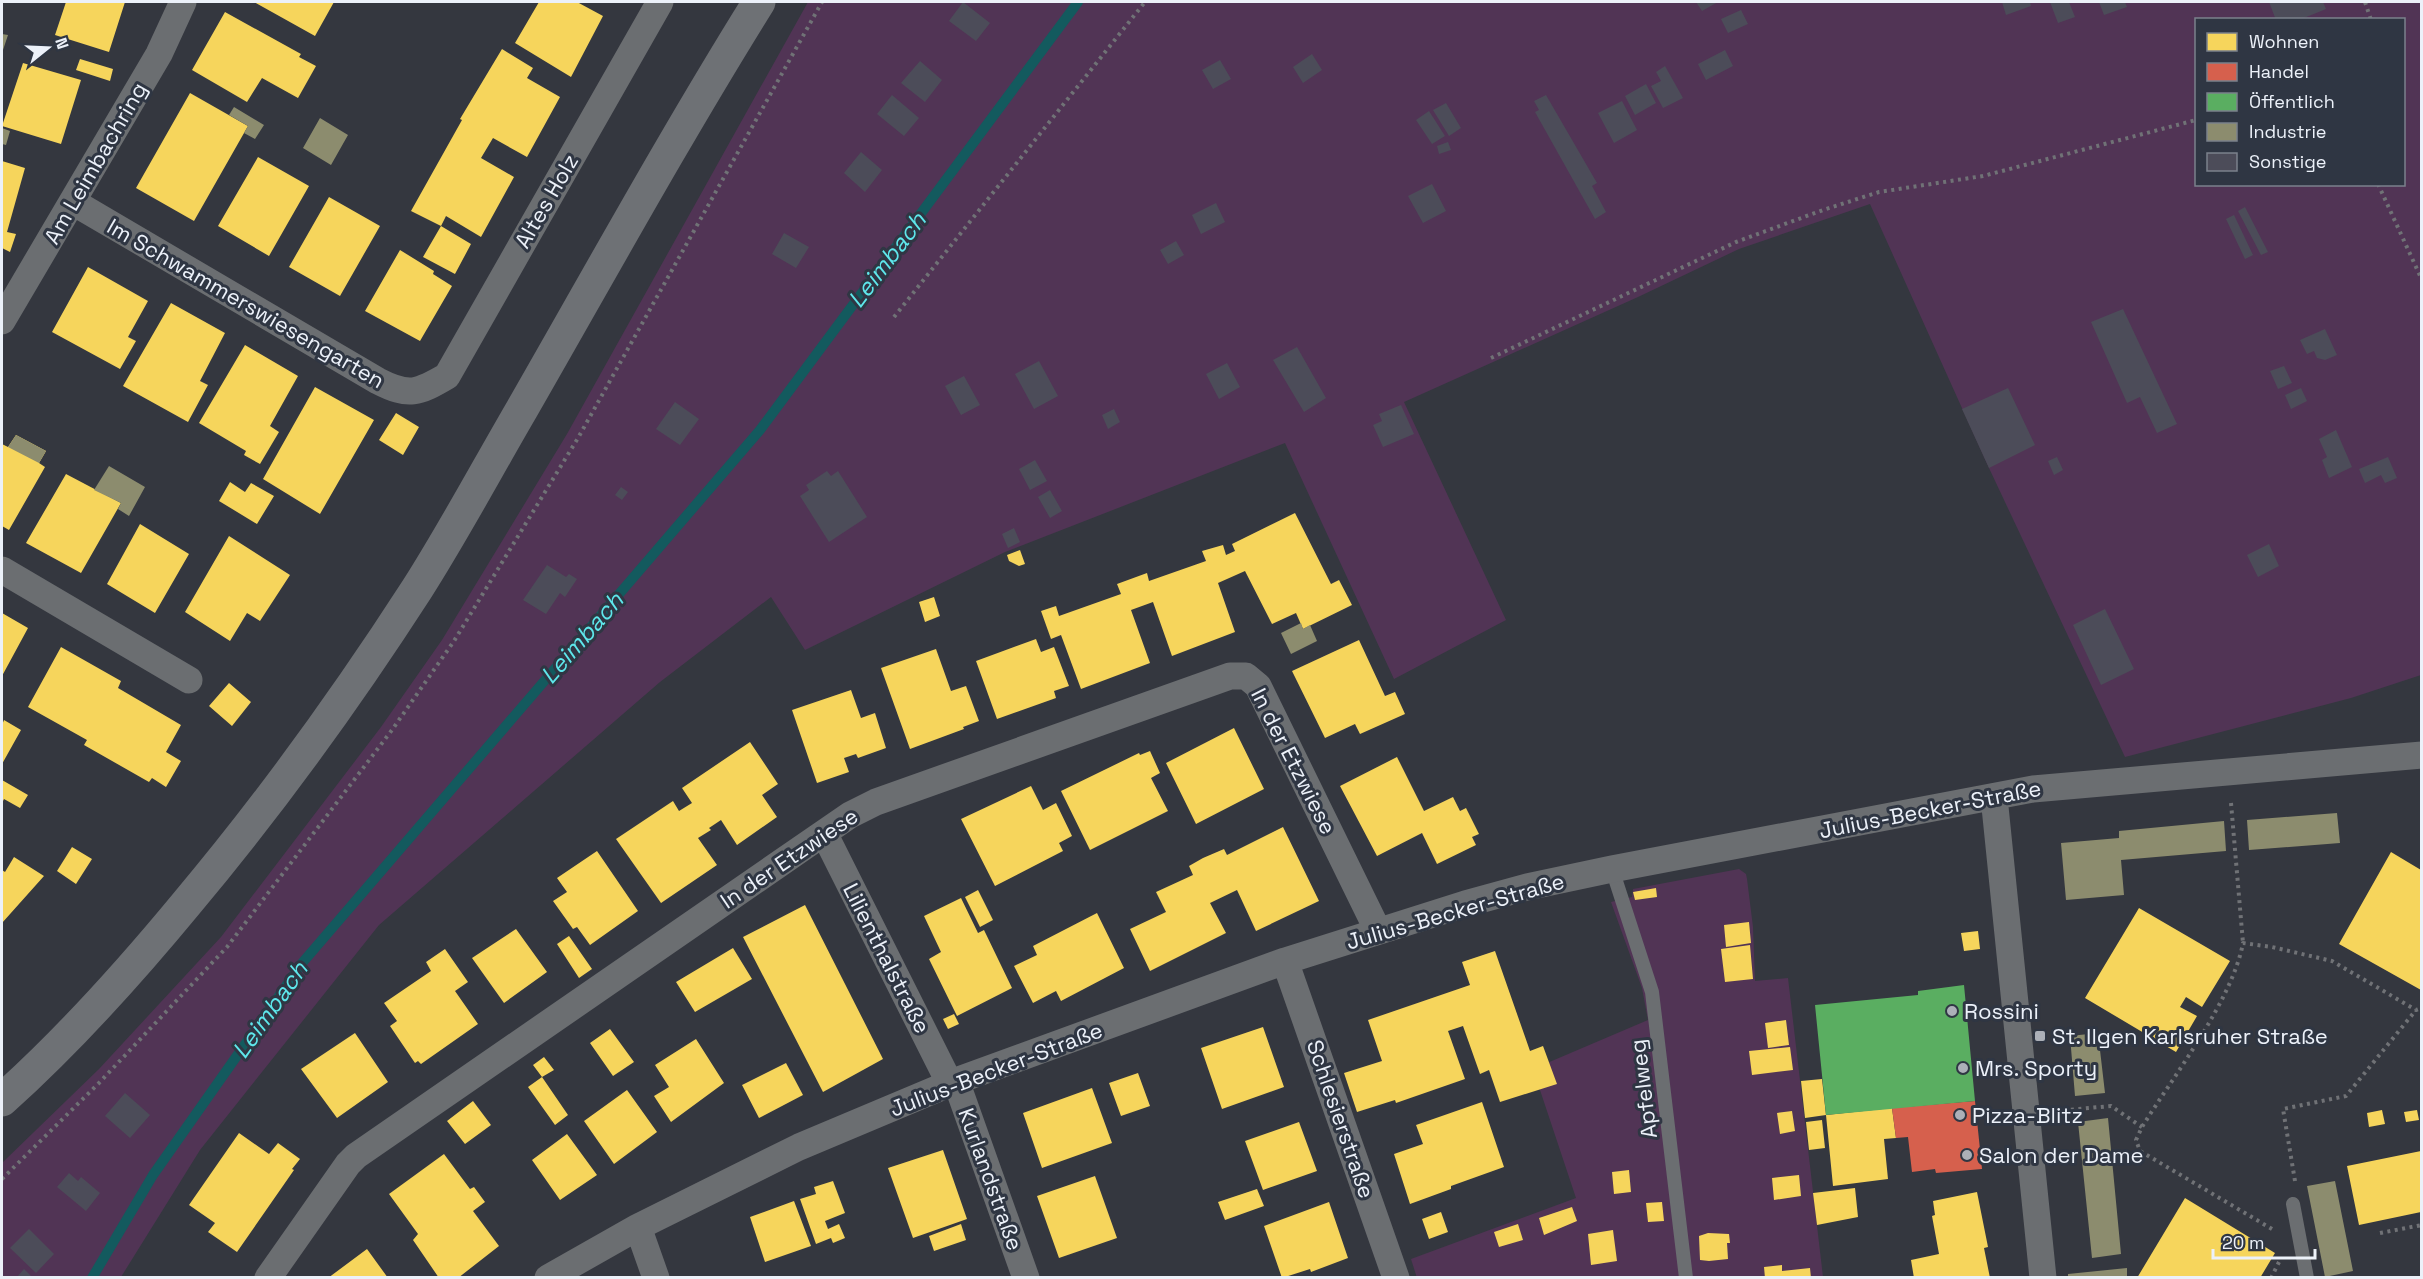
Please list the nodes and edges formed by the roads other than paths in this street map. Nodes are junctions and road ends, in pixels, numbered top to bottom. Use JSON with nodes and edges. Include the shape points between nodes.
{"nodes":[{"id":1,"x":183,"y":2,"type":"edge"},
{"id":2,"x":660,"y":2,"type":"edge"},
{"id":3,"x":759,"y":2,"type":"edge"},
{"id":4,"x":73,"y":202,"type":"junction"},
{"id":5,"x":2,"y":321,"type":"edge"},
{"id":6,"x":422,"y":391,"type":"joint"},
{"id":7,"x":2,"y":570,"type":"edge"},
{"id":8,"x":189,"y":680,"type":"dead end"},
{"id":9,"x":2421,"y":755,"type":"edge"},
{"id":10,"x":1994,"y":797,"type":"junction"},
{"id":11,"x":824,"y":832,"type":"junction"},
{"id":12,"x":1612,"y":869,"type":"junction"},
{"id":13,"x":1378,"y":931,"type":"junction"},
{"id":14,"x":1285,"y":961,"type":"junction"},
{"id":15,"x":953,"y":1083,"type":"junction"},
{"id":16,"x":2,"y":1100,"type":"edge"},
{"id":17,"x":2293,"y":1204,"type":"road end"},
{"id":18,"x":638,"y":1227,"type":"junction"},
{"id":19,"x":268,"y":1278,"type":"edge"},
{"id":20,"x":548,"y":1278,"type":"edge"},
{"id":21,"x":656,"y":1278,"type":"edge"},
{"id":22,"x":1026,"y":1278,"type":"edge"},
{"id":23,"x":1396,"y":1278,"type":"edge"},
{"id":24,"x":1686,"y":1278,"type":"edge"},
{"id":25,"x":2043,"y":1278,"type":"edge"},
{"id":26,"x":2307,"y":1278,"type":"edge"}],
"edges":[{"from":1,"to":4,"type":"street","name":"Am Leimbachring","via":[[159,54]]},
{"from":2,"to":6,"type":"street","name":"Altes Holz","via":[[447,376]]},
{"from":3,"to":16,"type":"main road","via":[[699,98],[462,514],[332,715],[237,844],[136,964]]},
{"from":4,"to":5,"type":"street","name":"Am Leimbachring"},
{"from":4,"to":6,"type":"street","name":"Im Schwammerswiesengarten","via":[[378,381],[397,391]]},
{"from":7,"to":8,"type":"street"},
{"from":9,"to":10,"type":"street","name":"Julius-Becker-Straße","via":[[2044,788]]},
{"from":10,"to":12,"type":"street","name":"Julius-Becker-Straße"},
{"from":10,"to":25,"type":"street"},
{"from":11,"to":13,"type":"street","name":"In der Etzwiese","via":[[876,802],[1240,675],[1255,682],[1263,696]]},
{"from":11,"to":15,"type":"street","name":"Lilienthalstraße"},
{"from":11,"to":19,"type":"street","name":"In der Etzwiese","via":[[356,1156]]},
{"from":12,"to":13,"type":"street","name":"Julius-Becker-Straße","via":[[1497,895]]},
{"from":12,"to":24,"type":"lane","name":"Apfelweg","via":[[1652,992]]},
{"from":13,"to":14,"type":"street","name":"Julius-Becker-Straße"},
{"from":14,"to":15,"type":"street","name":"Julius-Becker-Straße"},
{"from":14,"to":23,"type":"street","name":"Schlesierstraße"},
{"from":15,"to":18,"type":"street","name":"Julius-Becker-Straße","via":[[799,1148]]},
{"from":15,"to":22,"type":"street","name":"Kurlandstraße"},
{"from":17,"to":26,"type":"lane"},
{"from":18,"to":20,"type":"street","name":"Julius-Becker-Straße"},
{"from":18,"to":21,"type":"street"}]}
